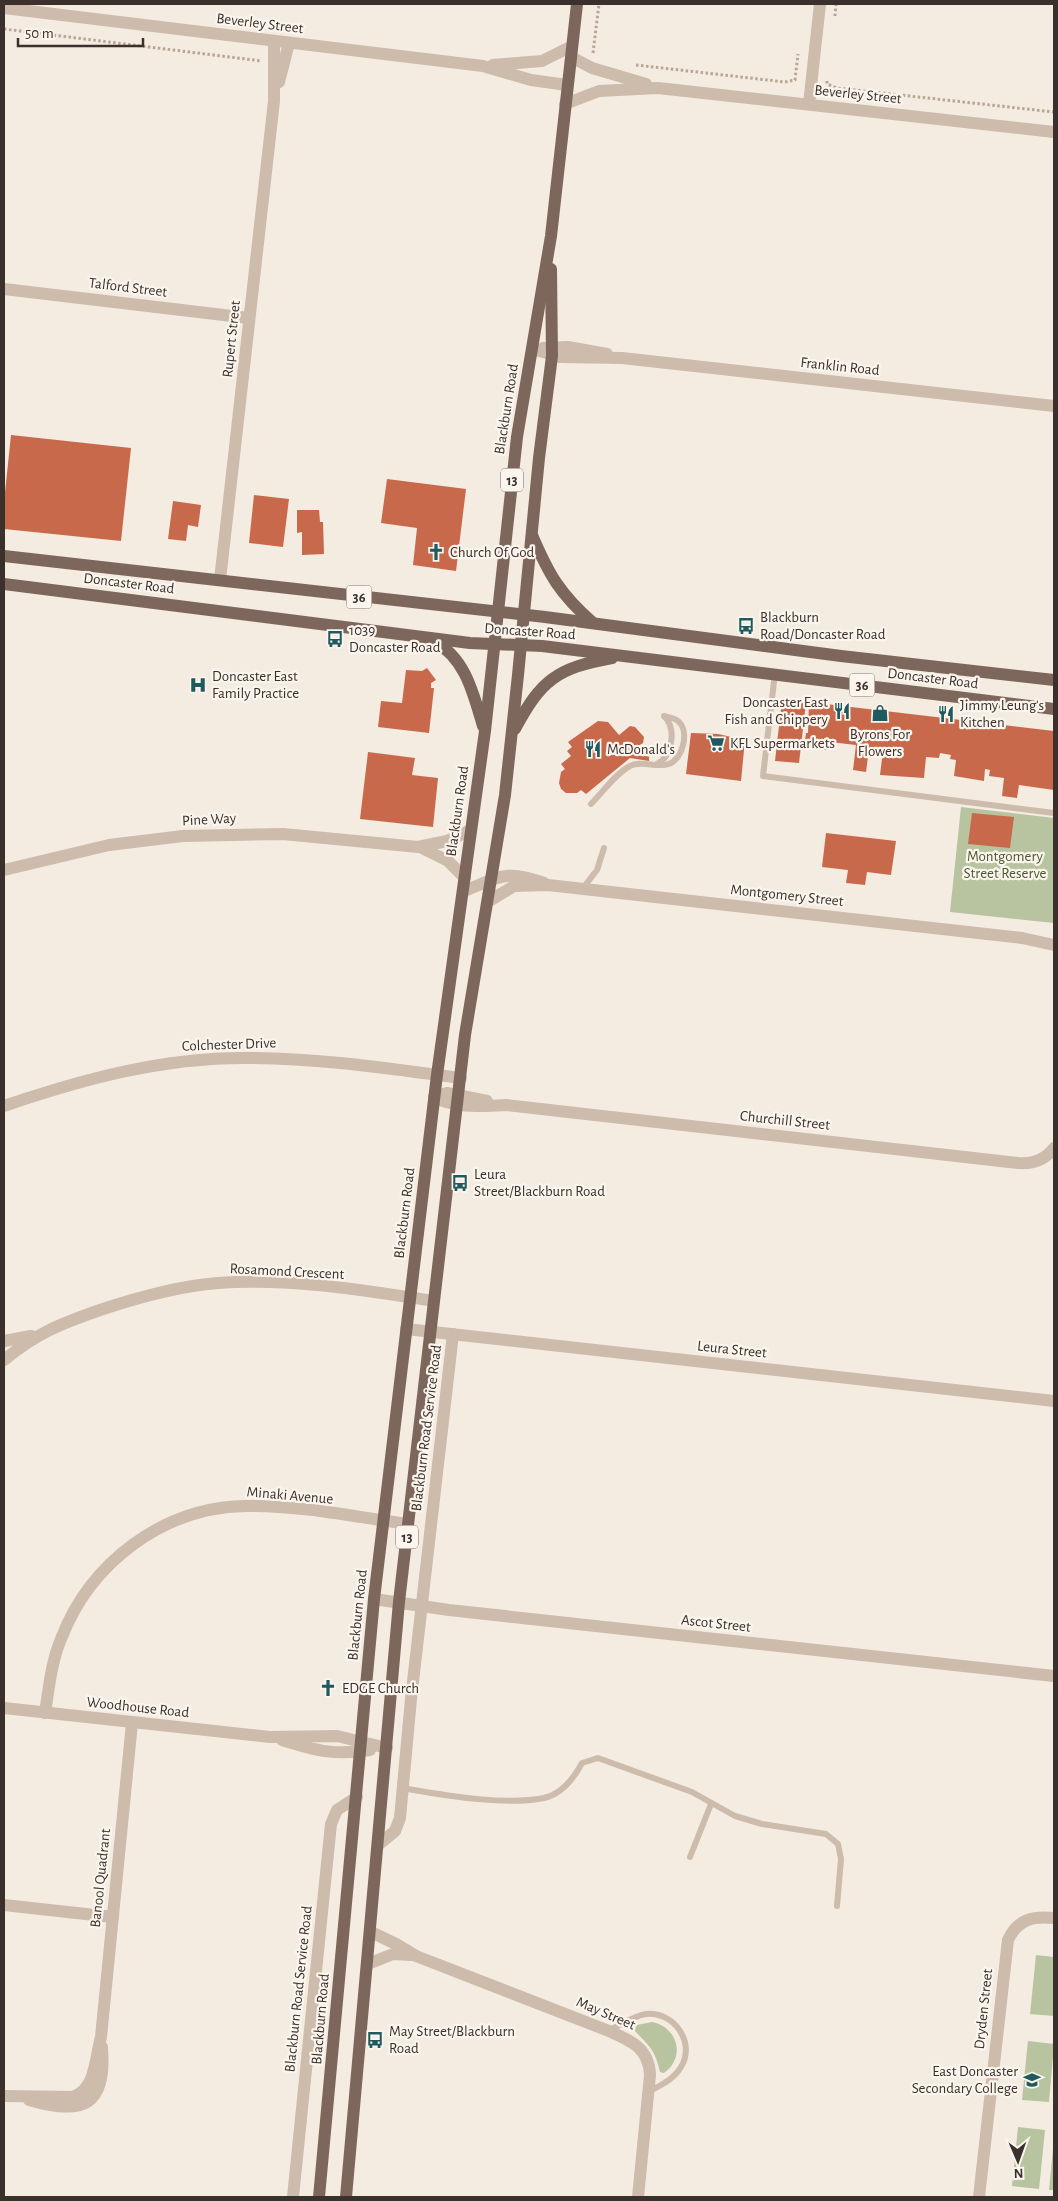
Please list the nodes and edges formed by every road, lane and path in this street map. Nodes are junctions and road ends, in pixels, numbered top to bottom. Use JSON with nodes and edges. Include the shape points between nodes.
{"nodes":[{"id":1,"x":577,"y":4,"type":"edge"},
{"id":2,"x":599,"y":4,"type":"edge"},
{"id":3,"x":820,"y":4,"type":"edge"},
{"id":4,"x":836,"y":4,"type":"edge"},
{"id":5,"x":4,"y":8,"type":"edge"},
{"id":6,"x":834,"y":22,"type":"dead end"},
{"id":7,"x":4,"y":29,"type":"edge"},
{"id":8,"x":274,"y":41,"type":"junction"},
{"id":9,"x":289,"y":43,"type":"junction"},
{"id":10,"x":571,"y":51,"type":"junction"},
{"id":11,"x":798,"y":51,"type":"dead end"},
{"id":12,"x":598,"y":57,"type":"dead end"},
{"id":13,"x":631,"y":64,"type":"dead end"},
{"id":14,"x":483,"y":66,"type":"junction"},
{"id":15,"x":262,"y":71,"type":"dead end"},
{"id":16,"x":828,"y":75,"type":"dead end"},
{"id":17,"x":567,"y":85,"type":"junction"},
{"id":18,"x":658,"y":88,"type":"junction"},
{"id":19,"x":274,"y":101,"type":"junction"},
{"id":20,"x":565,"y":104,"type":"junction"},
{"id":21,"x":809,"y":104,"type":"junction"},
{"id":22,"x":1054,"y":112,"type":"edge"},
{"id":23,"x":1054,"y":132,"type":"edge"},
{"id":24,"x":551,"y":236,"type":"junction"},
{"id":25,"x":4,"y":289,"type":"edge"},
{"id":26,"x":249,"y":318,"type":"junction"},
{"id":27,"x":533,"y":349,"type":"junction"},
{"id":28,"x":552,"y":351,"type":"junction"},
{"id":29,"x":1054,"y":406,"type":"edge"},
{"id":30,"x":532,"y":535,"type":"junction"},
{"id":31,"x":4,"y":556,"type":"edge"},
{"id":32,"x":220,"y":580,"type":"junction"},
{"id":33,"x":4,"y":584,"type":"edge"},
{"id":34,"x":497,"y":611,"type":"junction"},
{"id":35,"x":523,"y":614,"type":"junction"},
{"id":36,"x":593,"y":623,"type":"junction"},
{"id":37,"x":428,"y":638,"type":"junction"},
{"id":38,"x":494,"y":644,"type":"junction"},
{"id":39,"x":521,"y":644,"type":"junction"},
{"id":40,"x":624,"y":656,"type":"junction"},
{"id":41,"x":775,"y":673,"type":"junction"},
{"id":42,"x":1054,"y":680,"type":"edge"},
{"id":43,"x":1054,"y":709,"type":"edge"},
{"id":44,"x":485,"y":731,"type":"junction"},
{"id":45,"x":512,"y":736,"type":"junction"},
{"id":46,"x":654,"y":766,"type":"junction"},
{"id":47,"x":591,"y":804,"type":"dead end"},
{"id":48,"x":1054,"y":813,"type":"edge"},
{"id":49,"x":471,"y":830,"type":"junction"},
{"id":50,"x":418,"y":847,"type":"junction"},
{"id":51,"x":604,"y":848,"type":"dead end"},
{"id":52,"x":4,"y":870,"type":"edge"},
{"id":53,"x":492,"y":880,"type":"junction"},
{"id":54,"x":464,"y":884,"type":"junction"},
{"id":55,"x":548,"y":884,"type":"junction"},
{"id":56,"x":583,"y":888,"type":"junction"},
{"id":57,"x":489,"y":901,"type":"junction"},
{"id":58,"x":1022,"y":938,"type":"junction"},
{"id":59,"x":1054,"y":938,"type":"edge"},
{"id":60,"x":1054,"y":946,"type":"edge"},
{"id":61,"x":437,"y":1075,"type":"junction"},
{"id":62,"x":461,"y":1078,"type":"junction"},
{"id":63,"x":434,"y":1097,"type":"junction"},
{"id":64,"x":458,"y":1100,"type":"junction"},
{"id":65,"x":4,"y":1106,"type":"edge"},
{"id":66,"x":1054,"y":1148,"type":"edge"},
{"id":67,"x":410,"y":1297,"type":"junction"},
{"id":68,"x":434,"y":1301,"type":"junction"},
{"id":69,"x":406,"y":1329,"type":"junction"},
{"id":70,"x":430,"y":1332,"type":"junction"},
{"id":71,"x":453,"y":1334,"type":"junction"},
{"id":72,"x":37,"y":1335,"type":"junction"},
{"id":73,"x":4,"y":1341,"type":"edge"},
{"id":74,"x":4,"y":1360,"type":"edge"},
{"id":75,"x":1054,"y":1401,"type":"edge"},
{"id":76,"x":384,"y":1521,"type":"junction"},
{"id":77,"x":408,"y":1524,"type":"junction"},
{"id":78,"x":374,"y":1599,"type":"junction"},
{"id":79,"x":399,"y":1602,"type":"junction"},
{"id":80,"x":422,"y":1605,"type":"junction"},
{"id":81,"x":1054,"y":1676,"type":"edge"},
{"id":82,"x":4,"y":1708,"type":"edge"},
{"id":83,"x":46,"y":1713,"type":"junction"},
{"id":84,"x":132,"y":1723,"type":"junction"},
{"id":85,"x":270,"y":1737,"type":"junction"},
{"id":86,"x":361,"y":1746,"type":"junction"},
{"id":87,"x":387,"y":1748,"type":"junction"},
{"id":88,"x":402,"y":1788,"type":"junction"},
{"id":89,"x":358,"y":1797,"type":"junction"},
{"id":90,"x":710,"y":1804,"type":"junction"},
{"id":91,"x":378,"y":1845,"type":"junction"},
{"id":92,"x":690,"y":1857,"type":"dead end"},
{"id":93,"x":4,"y":1905,"type":"edge"},
{"id":94,"x":837,"y":1906,"type":"dead end"},
{"id":95,"x":112,"y":1917,"type":"junction"},
{"id":96,"x":1054,"y":1918,"type":"edge"},
{"id":97,"x":371,"y":1932,"type":"junction"},
{"id":98,"x":416,"y":1956,"type":"junction"},
{"id":99,"x":368,"y":1964,"type":"junction"},
{"id":100,"x":609,"y":2031,"type":"junction"},
{"id":101,"x":648,"y":2092,"type":"junction"},
{"id":102,"x":4,"y":2096,"type":"edge"},
{"id":103,"x":293,"y":2197,"type":"edge"},
{"id":104,"x":319,"y":2197,"type":"edge"},
{"id":105,"x":346,"y":2197,"type":"edge"},
{"id":106,"x":638,"y":2197,"type":"edge"},
{"id":107,"x":979,"y":2197,"type":"edge"}],
"edges":[{"from":1,"to":10,"type":"main road","name":"Blackburn Road","number":"13"},
{"from":2,"to":12,"type":"path","via":[[593,53]]},
{"from":3,"to":21,"type":"street"},
{"from":4,"to":6,"type":"path"},
{"from":5,"to":8,"type":"street","name":"Beverley Street"},
{"from":7,"to":15,"type":"path","via":[[263,61]]},
{"from":8,"to":9,"type":"street","name":"Beverley Street"},
{"from":8,"to":19,"type":"street","name":"Rupert Street"},
{"from":9,"to":14,"type":"street","name":"Beverley Street"},
{"from":9,"to":19,"type":"street","name":"Rupert Street"},
{"from":10,"to":14,"type":"street","name":"Beverley Street","via":[[542,61]]},
{"from":10,"to":17,"type":"main road","name":"Blackburn Road","number":"13"},
{"from":10,"to":18,"type":"street","name":"Beverley Street","via":[[592,68]]},
{"from":11,"to":13,"type":"path","via":[[795,80],[785,82]]},
{"from":14,"to":17,"type":"street","name":"Beverley Street","via":[[531,80]]},
{"from":16,"to":22,"type":"path","via":[[827,84],[837,88]]},
{"from":17,"to":20,"type":"main road","name":"Blackburn Road","number":"13"},
{"from":18,"to":20,"type":"street","name":"Beverley Street","via":[[599,91]]},
{"from":18,"to":21,"type":"street","name":"Beverley Street"},
{"from":19,"to":26,"type":"street","name":"Rupert Street"},
{"from":20,"to":24,"type":"main road","name":"Blackburn Road","number":"13"},
{"from":21,"to":23,"type":"street","name":"Beverley Street"},
{"from":24,"to":27,"type":"main road","name":"Blackburn Road","number":"13"},
{"from":24,"to":28,"type":"main road","name":"Blackburn Road","number":"13"},
{"from":25,"to":26,"type":"street","name":"Talford Street"},
{"from":26,"to":32,"type":"street","name":"Rupert Street"},
{"from":27,"to":28,"type":"street","name":"Franklin Road"},
{"from":27,"to":34,"type":"main road","name":"Blackburn Road","number":"13","via":[[517,437]]},
{"from":28,"to":29,"type":"street","name":"Franklin Road","via":[[587,359],[622,358]]},
{"from":28,"to":30,"type":"main road","name":"Blackburn Road","number":"13"},
{"from":30,"to":35,"type":"main road","name":"Blackburn Road","number":"13"},
{"from":30,"to":36,"type":"main road","via":[[548,573],[573,605]]},
{"from":31,"to":32,"type":"main road","name":"Doncaster Road","number":"36"},
{"from":32,"to":34,"type":"main road","name":"Doncaster Road","number":"36"},
{"from":33,"to":37,"type":"main road","name":"Doncaster Road","number":"36"},
{"from":34,"to":35,"type":"main road","name":"Doncaster Road","number":"36"},
{"from":34,"to":38,"type":"main road","name":"Blackburn Road","number":"13"},
{"from":35,"to":36,"type":"main road","name":"Doncaster Road","number":"36"},
{"from":35,"to":39,"type":"main road","name":"Blackburn Road","number":"13"},
{"from":36,"to":42,"type":"main road","name":"Doncaster Road","number":"36"},
{"from":37,"to":38,"type":"main road","name":"Doncaster Road","number":"36"},
{"from":37,"to":44,"type":"main road","via":[[445,647],[464,670]]},
{"from":38,"to":39,"type":"main road","name":"Doncaster Road","number":"36"},
{"from":38,"to":44,"type":"main road","name":"Blackburn Road","number":"13"},
{"from":39,"to":40,"type":"main road","name":"Doncaster Road","number":"36"},
{"from":39,"to":45,"type":"main road","name":"Blackburn Road","number":"13"},
{"from":40,"to":41,"type":"main road","name":"Doncaster Road","number":"36"},
{"from":40,"to":45,"type":"main road","via":[[586,663],[556,675],[538,690]]},
{"from":41,"to":43,"type":"main road","name":"Doncaster Road","number":"36"},
{"from":41,"to":48,"type":"lane","via":[[763,776]]},
{"from":44,"to":49,"type":"main road","name":"Blackburn Road","number":"13"},
{"from":45,"to":53,"type":"main road","name":"Blackburn Road","number":"13"},
{"from":46,"to":46,"type":"lane","via":[[667,755],[671,739],[671,724],[664,716],[678,720],[684,728],[679,757],[674,762]]},
{"from":46,"to":47,"type":"lane","via":[[632,764]]},
{"from":49,"to":50,"type":"street","name":"Pine Way","via":[[448,841]]},
{"from":49,"to":54,"type":"main road","name":"Blackburn Road","number":"13"},
{"from":50,"to":52,"type":"street","name":"Pine Way","via":[[303,835],[208,835],[109,845]]},
{"from":50,"to":54,"type":"street","name":"Pine Way","via":[[439,855]]},
{"from":51,"to":56,"type":"lane","via":[[598,870]]},
{"from":53,"to":54,"type":"street","name":"Montgomery Street"},
{"from":53,"to":55,"type":"street","name":"Montgomery Street","via":[[507,874]]},
{"from":53,"to":57,"type":"main road","name":"Blackburn Road","number":"13"},
{"from":54,"to":61,"type":"main road","name":"Blackburn Road","number":"13"},
{"from":55,"to":56,"type":"street","name":"Montgomery Street"},
{"from":55,"to":57,"type":"street","name":"Montgomery Street","via":[[514,886]]},
{"from":56,"to":58,"type":"street","name":"Montgomery Street"},
{"from":57,"to":62,"type":"main road","name":"Blackburn Road","number":"13","via":[[473,985]]},
{"from":58,"to":59,"type":"street","name":"Montgomery Street"},
{"from":58,"to":60,"type":"street","name":"Montgomery Street"},
{"from":61,"to":62,"type":"street","name":"Colchester Drive"},
{"from":61,"to":63,"type":"main road","name":"Blackburn Road","number":"13"},
{"from":61,"to":65,"type":"street","name":"Colchester Drive","via":[[277,1058],[215,1059],[130,1069],[62,1086]]},
{"from":62,"to":64,"type":"main road","name":"Blackburn Road","number":"13"},
{"from":63,"to":64,"type":"street","name":"Churchill Street","via":[[446,1104]]},
{"from":63,"to":67,"type":"main road","name":"Blackburn Road","number":"13"},
{"from":64,"to":66,"type":"street","name":"Churchill Street","via":[[1030,1164],[1041,1160]]},
{"from":64,"to":68,"type":"main road","name":"Blackburn Road","number":"13"},
{"from":67,"to":68,"type":"street","name":"Rosamond Crescent"},
{"from":67,"to":69,"type":"main road","name":"Blackburn Road","number":"13"},
{"from":67,"to":72,"type":"street","name":"Rosamond Crescent","via":[[275,1283],[211,1284],[133,1300]]},
{"from":68,"to":70,"type":"main road","name":"Blackburn Road","number":"13"},
{"from":69,"to":70,"type":"street","name":"Leura Street"},
{"from":69,"to":76,"type":"main road","name":"Blackburn Road","number":"13"},
{"from":70,"to":71,"type":"street","name":"Leura Street"},
{"from":70,"to":77,"type":"main road","name":"Blackburn Road","number":"13"},
{"from":71,"to":75,"type":"street","name":"Leura Street"},
{"from":71,"to":80,"type":"street","name":"Blackburn Road Service Road"},
{"from":72,"to":73,"type":"street"},
{"from":72,"to":74,"type":"street","name":"Rosamond Crescent"},
{"from":76,"to":77,"type":"street","name":"Minaki Avenue"},
{"from":76,"to":78,"type":"main road","name":"Blackburn Road","number":"13"},
{"from":76,"to":83,"type":"street","name":"Minaki Avenue","via":[[245,1506],[194,1514],[146,1535],[106,1567],[77,1605],[54,1658]]},
{"from":77,"to":79,"type":"main road","name":"Blackburn Road","number":"13"},
{"from":78,"to":79,"type":"street","name":"Ascot Street"},
{"from":78,"to":86,"type":"main road","name":"Blackburn Road","number":"13"},
{"from":79,"to":80,"type":"street","name":"Ascot Street"},
{"from":79,"to":87,"type":"main road","name":"Blackburn Road","number":"13"},
{"from":80,"to":81,"type":"street","name":"Ascot Street"},
{"from":80,"to":88,"type":"street","name":"Blackburn Road Service Road"},
{"from":82,"to":83,"type":"street","name":"Woodhouse Road"},
{"from":83,"to":84,"type":"street","name":"Woodhouse Road"},
{"from":84,"to":85,"type":"street","name":"Woodhouse Road"},
{"from":84,"to":95,"type":"street","name":"Banool Quadrant"},
{"from":85,"to":86,"type":"street","name":"Woodhouse Road","via":[[337,1736]]},
{"from":85,"to":86,"type":"street","name":"Woodhouse Road","via":[[333,1753]]},
{"from":86,"to":87,"type":"street","name":"Woodhouse Road"},
{"from":86,"to":89,"type":"main road","name":"Blackburn Road","number":"13"},
{"from":87,"to":91,"type":"main road","name":"Blackburn Road","number":"13"},
{"from":88,"to":90,"type":"lane","via":[[476,1799],[545,1798],[563,1789],[582,1763],[598,1758],[692,1792]]},
{"from":88,"to":91,"type":"street","name":"Blackburn Road Service Road","via":[[400,1818],[395,1831]]},
{"from":89,"to":103,"type":"street","name":"Blackburn Road Service Road","via":[[337,1810],[331,1824]]},
{"from":89,"to":104,"type":"main road","name":"Blackburn Road","number":"13"},
{"from":90,"to":92,"type":"lane"},
{"from":90,"to":94,"type":"lane","via":[[762,1824],[826,1834],[838,1844],[841,1859]]},
{"from":91,"to":97,"type":"main road","name":"Blackburn Road","number":"13"},
{"from":93,"to":95,"type":"street"},
{"from":95,"to":102,"type":"street","name":"Banool Quadrant","via":[[101,2037],[90,2082],[83,2092],[68,2098]]},
{"from":96,"to":107,"type":"street","name":"Dryden Street","via":[[1027,1919],[1015,1927],[1008,1940]]},
{"from":97,"to":98,"type":"street","name":"May Street"},
{"from":97,"to":99,"type":"main road","name":"Blackburn Road","number":"13"},
{"from":98,"to":99,"type":"street","name":"May Street","via":[[393,1954]]},
{"from":98,"to":100,"type":"street","name":"May Street"},
{"from":99,"to":105,"type":"main road","name":"Blackburn Road","number":"13"},
{"from":100,"to":101,"type":"street","name":"May Street","via":[[631,2040],[643,2052],[650,2070]]},
{"from":100,"to":101,"type":"lane","via":[[647,2014],[666,2018],[680,2030],[685,2047],[682,2064],[670,2079]]},
{"from":101,"to":106,"type":"street","name":"May Street"}]}
